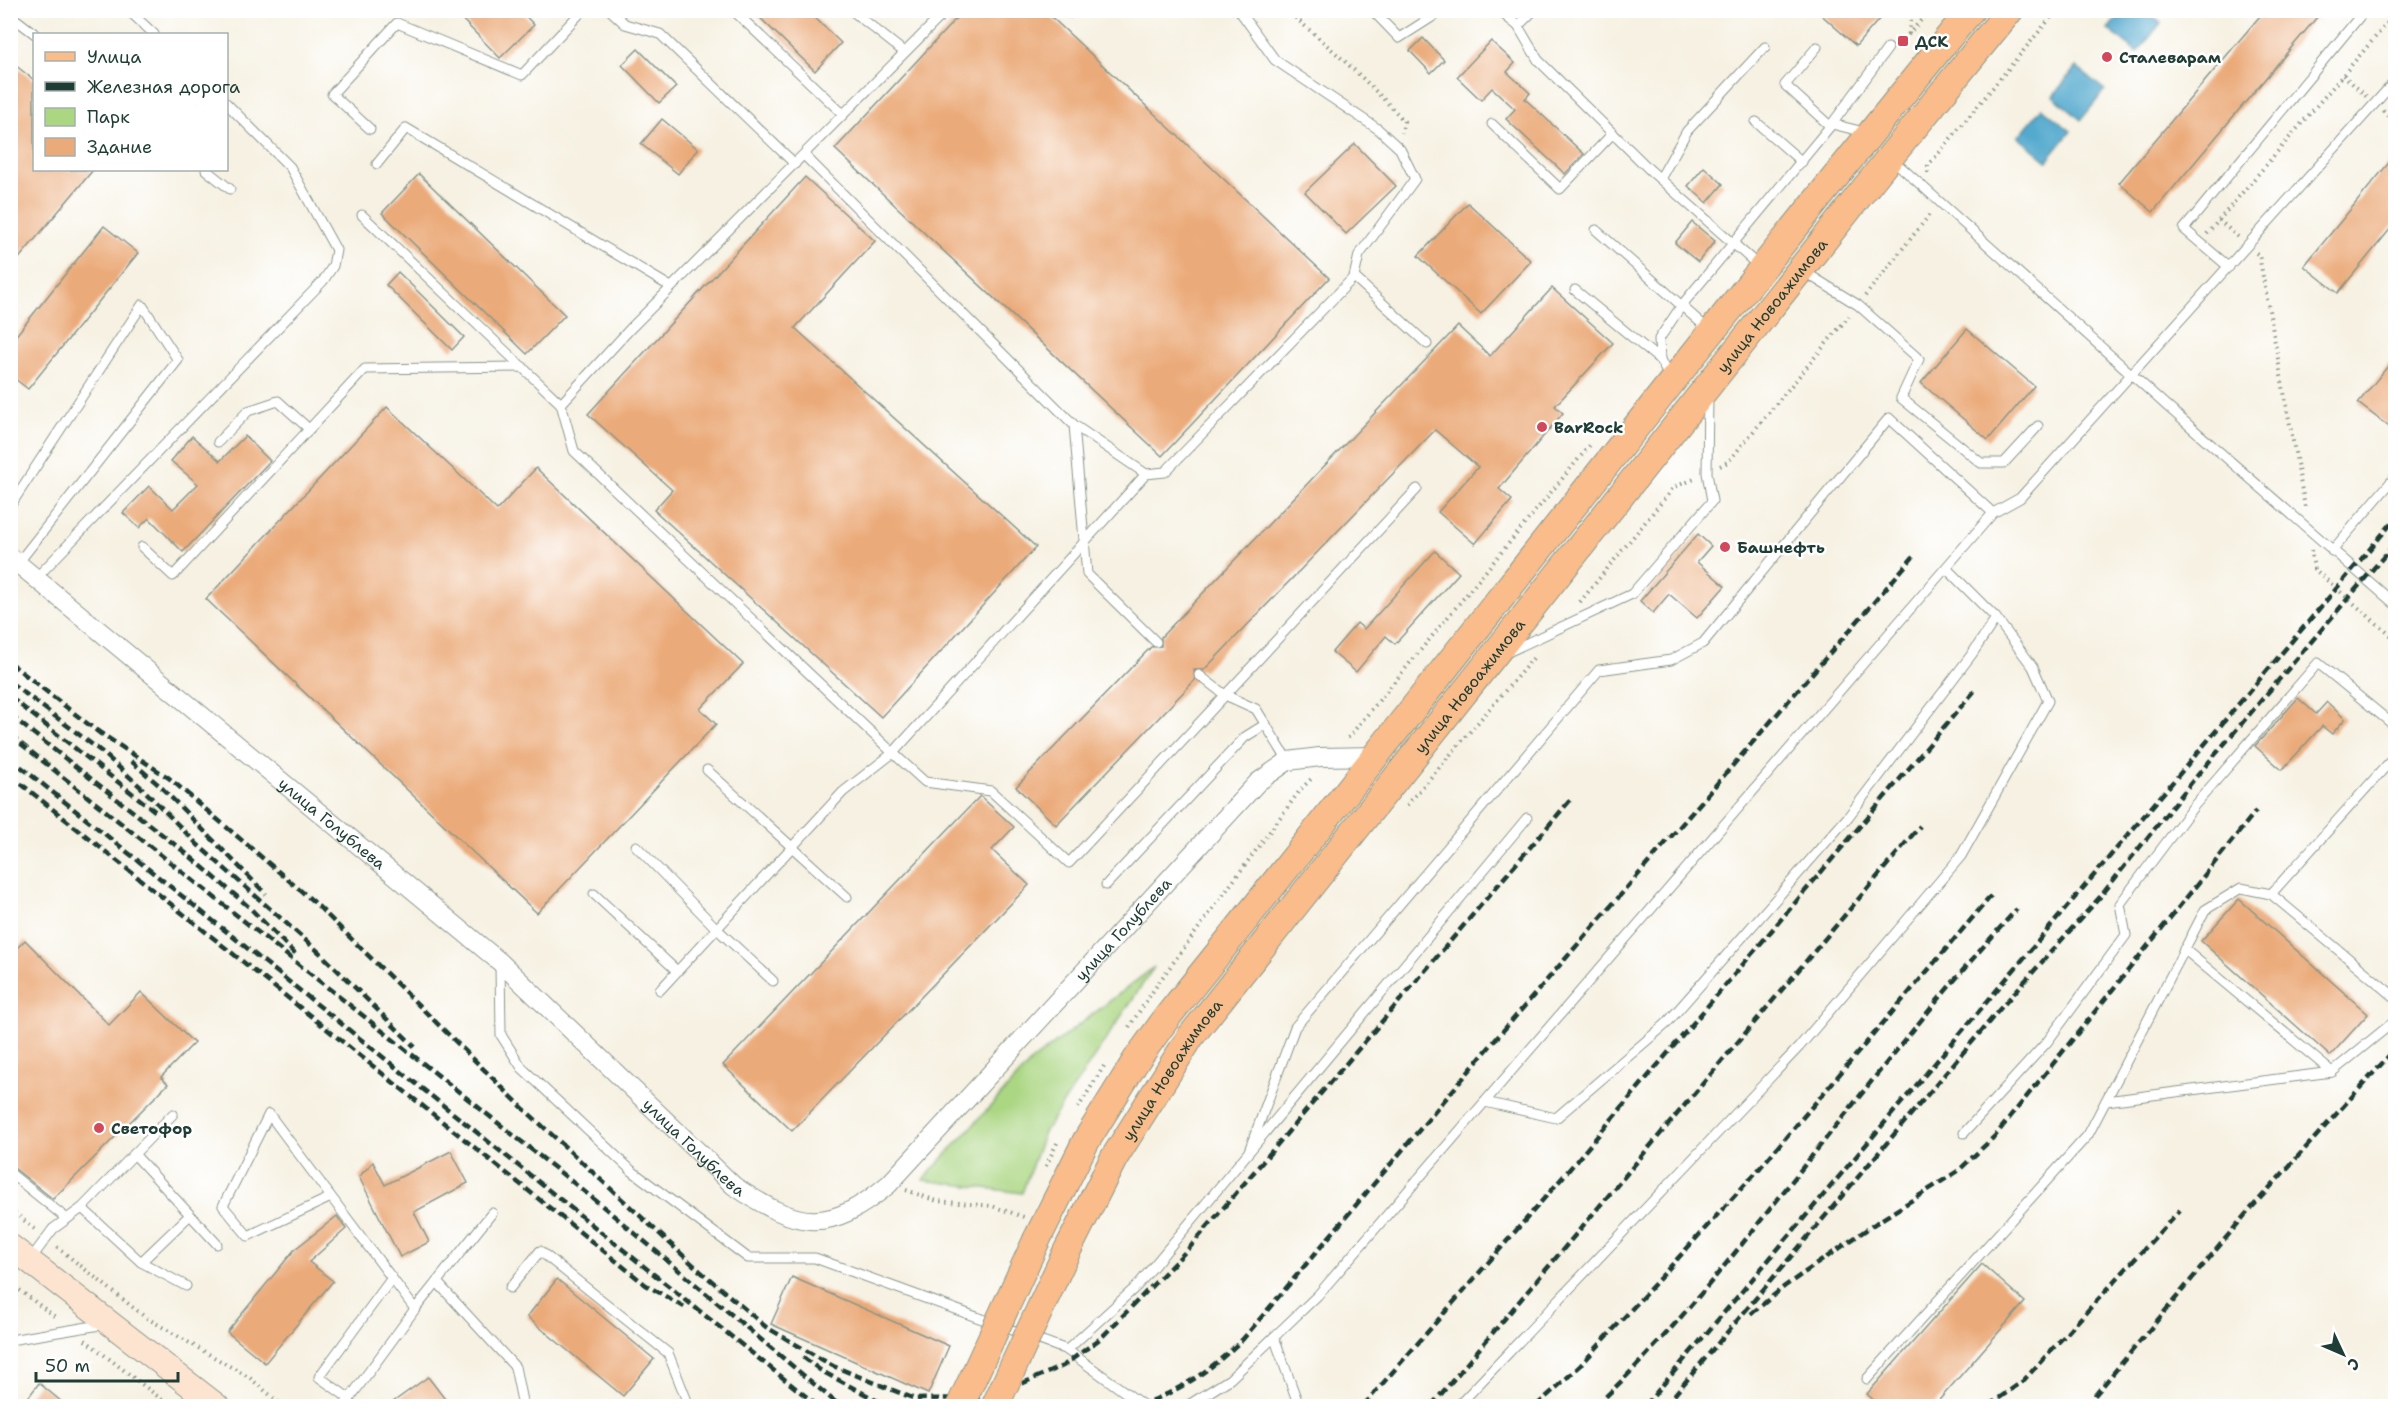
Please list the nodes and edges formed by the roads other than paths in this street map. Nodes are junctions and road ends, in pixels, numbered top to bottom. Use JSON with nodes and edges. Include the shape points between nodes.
{"nodes":[{"id":1,"x":128,"y":10,"type":"edge"},
{"id":2,"x":584,"y":10,"type":"edge"},
{"id":3,"x":610,"y":10,"type":"edge"},
{"id":4,"x":733,"y":10,"type":"edge"},
{"id":5,"x":851,"y":10,"type":"edge"},
{"id":6,"x":947,"y":10,"type":"edge"},
{"id":7,"x":1239,"y":10,"type":"edge"},
{"id":8,"x":1372,"y":10,"type":"edge"},
{"id":9,"x":1443,"y":10,"type":"edge"},
{"id":10,"x":1498,"y":10,"type":"edge"},
{"id":11,"x":1534,"y":10,"type":"edge"},
{"id":12,"x":1971,"y":10,"type":"edge"},
{"id":13,"x":2010,"y":10,"type":"edge"},
{"id":14,"x":2365,"y":10,"type":"edge"},
{"id":15,"x":10,"y":15,"type":"edge"},
{"id":16,"x":1518,"y":26,"type":"junction"},
{"id":17,"x":34,"y":33,"type":"edge"},
{"id":18,"x":153,"y":33,"type":"edge"},
{"id":19,"x":1765,"y":47,"type":"dead end"},
{"id":20,"x":1817,"y":47,"type":"dead end"},
{"id":21,"x":1892,"y":49,"type":"road end"},
{"id":22,"x":904,"y":52,"type":"junction"},
{"id":23,"x":2396,"y":80,"type":"edge"},
{"id":24,"x":228,"y":105,"type":"edge"},
{"id":25,"x":843,"y":114,"type":"junction"},
{"id":26,"x":1756,"y":122,"type":"dead end"},
{"id":27,"x":1492,"y":124,"type":"dead end"},
{"id":28,"x":1831,"y":125,"type":"junction"},
{"id":29,"x":370,"y":129,"type":"dead end"},
{"id":30,"x":1612,"y":134,"type":"junction"},
{"id":31,"x":1870,"y":134,"type":"junction"},
{"id":32,"x":804,"y":155,"type":"junction"},
{"id":33,"x":1890,"y":157,"type":"junction"},
{"id":34,"x":1802,"y":162,"type":"junction"},
{"id":35,"x":377,"y":164,"type":"dead end"},
{"id":36,"x":795,"y":164,"type":"junction"},
{"id":37,"x":207,"y":171,"type":"edge"},
{"id":38,"x":1660,"y":179,"type":"junction"},
{"id":39,"x":230,"y":189,"type":"dead end"},
{"id":40,"x":362,"y":215,"type":"dead end"},
{"id":41,"x":1596,"y":230,"type":"dead end"},
{"id":42,"x":1734,"y":246,"type":"junction"},
{"id":43,"x":2229,"y":267,"type":"junction"},
{"id":44,"x":1764,"y":270,"type":"junction"},
{"id":45,"x":1801,"y":270,"type":"junction"},
{"id":46,"x":1354,"y":277,"type":"junction"},
{"id":47,"x":671,"y":287,"type":"junction"},
{"id":48,"x":1575,"y":290,"type":"dead end"},
{"id":49,"x":1682,"y":305,"type":"junction"},
{"id":50,"x":1713,"y":333,"type":"junction"},
{"id":51,"x":1427,"y":344,"type":"dead end"},
{"id":52,"x":1660,"y":360,"type":"junction"},
{"id":53,"x":523,"y":367,"type":"junction"},
{"id":54,"x":2132,"y":376,"type":"junction"},
{"id":55,"x":1673,"y":384,"type":"junction"},
{"id":56,"x":1708,"y":388,"type":"junction"},
{"id":57,"x":561,"y":404,"type":"junction"},
{"id":58,"x":1074,"y":425,"type":"junction"},
{"id":59,"x":2038,"y":426,"type":"dead end"},
{"id":60,"x":309,"y":429,"type":"junction"},
{"id":61,"x":218,"y":442,"type":"dead end"},
{"id":62,"x":1146,"y":474,"type":"junction"},
{"id":63,"x":2396,"y":476,"type":"edge"},
{"id":64,"x":1417,"y":489,"type":"dead end"},
{"id":65,"x":10,"y":506,"type":"edge"},
{"id":66,"x":1993,"y":513,"type":"junction"},
{"id":67,"x":1084,"y":542,"type":"junction"},
{"id":68,"x":142,"y":548,"type":"dead end"},
{"id":69,"x":2331,"y":551,"type":"junction"},
{"id":70,"x":14,"y":560,"type":"edge"},
{"id":71,"x":1946,"y":567,"type":"junction"},
{"id":72,"x":36,"y":578,"type":"junction"},
{"id":73,"x":2396,"y":605,"type":"edge"},
{"id":74,"x":1996,"y":618,"type":"junction"},
{"id":75,"x":1156,"y":642,"type":"dead end"},
{"id":76,"x":1490,"y":661,"type":"junction"},
{"id":77,"x":1199,"y":675,"type":"dead end"},
{"id":78,"x":1225,"y":695,"type":"junction"},
{"id":79,"x":1266,"y":724,"type":"junction"},
{"id":80,"x":2396,"y":727,"type":"edge"},
{"id":81,"x":893,"y":753,"type":"junction"},
{"id":82,"x":2396,"y":755,"type":"edge"},
{"id":83,"x":1378,"y":756,"type":"junction"},
{"id":84,"x":1288,"y":761,"type":"junction"},
{"id":85,"x":707,"y":770,"type":"dead end"},
{"id":86,"x":1527,"y":818,"type":"dead end"},
{"id":87,"x":636,"y":846,"type":"dead end"},
{"id":88,"x":791,"y":848,"type":"junction"},
{"id":89,"x":1106,"y":885,"type":"dead end"},
{"id":90,"x":594,"y":894,"type":"dead end"},
{"id":91,"x":2271,"y":894,"type":"junction"},
{"id":92,"x":847,"y":897,"type":"dead end"},
{"id":93,"x":717,"y":929,"type":"junction"},
{"id":94,"x":2184,"y":950,"type":"junction"},
{"id":95,"x":500,"y":962,"type":"junction"},
{"id":96,"x":677,"y":971,"type":"junction"},
{"id":97,"x":773,"y":981,"type":"dead end"},
{"id":98,"x":660,"y":990,"type":"dead end"},
{"id":99,"x":2396,"y":998,"type":"edge"},
{"id":100,"x":2396,"y":1020,"type":"edge"},
{"id":101,"x":2332,"y":1071,"type":"junction"},
{"id":102,"x":2106,"y":1101,"type":"junction"},
{"id":103,"x":1485,"y":1102,"type":"junction"},
{"id":104,"x":173,"y":1114,"type":"dead end"},
{"id":105,"x":1964,"y":1133,"type":"dead end"},
{"id":106,"x":1249,"y":1151,"type":"junction"},
{"id":107,"x":134,"y":1154,"type":"junction"},
{"id":108,"x":10,"y":1173,"type":"edge"},
{"id":109,"x":331,"y":1197,"type":"junction"},
{"id":110,"x":82,"y":1208,"type":"junction"},
{"id":111,"x":492,"y":1213,"type":"dead end"},
{"id":112,"x":190,"y":1215,"type":"junction"},
{"id":113,"x":67,"y":1219,"type":"junction"},
{"id":114,"x":217,"y":1244,"type":"dead end"},
{"id":115,"x":10,"y":1245,"type":"edge"},
{"id":116,"x":30,"y":1260,"type":"junction"},
{"id":117,"x":141,"y":1262,"type":"junction"},
{"id":118,"x":392,"y":1278,"type":"junction"},
{"id":119,"x":437,"y":1282,"type":"junction"},
{"id":120,"x":186,"y":1286,"type":"dead end"},
{"id":121,"x":510,"y":1288,"type":"dead end"},
{"id":122,"x":415,"y":1309,"type":"junction"},
{"id":123,"x":111,"y":1322,"type":"junction"},
{"id":124,"x":1274,"y":1337,"type":"junction"},
{"id":125,"x":10,"y":1340,"type":"edge"},
{"id":126,"x":1067,"y":1350,"type":"junction"},
{"id":127,"x":1867,"y":1379,"type":"dead end"},
{"id":128,"x":347,"y":1403,"type":"edge"},
{"id":129,"x":217,"y":1407,"type":"edge"},
{"id":130,"x":523,"y":1407,"type":"edge"},
{"id":131,"x":689,"y":1407,"type":"edge"},
{"id":132,"x":960,"y":1407,"type":"edge"},
{"id":133,"x":995,"y":1407,"type":"edge"},
{"id":134,"x":1144,"y":1407,"type":"edge"},
{"id":135,"x":1187,"y":1407,"type":"edge"},
{"id":136,"x":1299,"y":1407,"type":"edge"},
{"id":137,"x":1458,"y":1407,"type":"edge"}],
"edges":[{"from":1,"to":18,"type":"lane"},
{"from":2,"to":29,"type":"lane","via":[[522,75],[397,23],[332,94]]},
{"from":3,"to":36,"type":"lane","via":[[625,24],[660,34]]},
{"from":4,"to":25,"type":"lane"},
{"from":5,"to":22,"type":"lane"},
{"from":6,"to":22,"type":"lane"},
{"from":7,"to":46,"type":"lane","via":[[1275,60],[1378,129],[1400,149],[1415,179],[1359,255]]},
{"from":8,"to":9,"type":"lane","via":[[1399,38]]},
{"from":10,"to":16,"type":"lane"},
{"from":11,"to":16,"type":"lane"},
{"from":12,"to":31,"type":"main road","name":"улица Новоажимова"},
{"from":13,"to":33,"type":"main road","name":"улица Новоажимова"},
{"from":14,"to":43,"type":"lane","via":[[2184,229]]},
{"from":15,"to":17,"type":"lane"},
{"from":16,"to":30,"type":"lane","via":[[1538,60]]},
{"from":19,"to":38,"type":"lane","via":[[1687,131]]},
{"from":20,"to":28,"type":"lane","via":[[1785,85]]},
{"from":21,"to":28,"type":"lane"},
{"from":22,"to":25,"type":"lane"},
{"from":23,"to":43,"type":"lane"},
{"from":24,"to":72,"type":"lane","via":[[290,167],[336,250],[333,266],[323,281]]},
{"from":25,"to":32,"type":"lane"},
{"from":26,"to":34,"type":"lane"},
{"from":27,"to":30,"type":"lane","via":[[1560,189]]},
{"from":28,"to":31,"type":"lane"},
{"from":28,"to":34,"type":"lane"},
{"from":30,"to":38,"type":"lane"},
{"from":31,"to":44,"type":"main road","name":"улица Новоажимова"},
{"from":32,"to":36,"type":"lane"},
{"from":32,"to":58,"type":"lane"},
{"from":33,"to":45,"type":"main road","name":"улица Новоажимова"},
{"from":33,"to":54,"type":"lane"},
{"from":34,"to":42,"type":"lane"},
{"from":35,"to":47,"type":"lane","via":[[406,128]]},
{"from":36,"to":47,"type":"lane"},
{"from":37,"to":39,"type":"lane"},
{"from":38,"to":42,"type":"lane"},
{"from":40,"to":53,"type":"lane"},
{"from":41,"to":49,"type":"lane"},
{"from":42,"to":44,"type":"lane"},
{"from":42,"to":49,"type":"lane"},
{"from":43,"to":54,"type":"lane"},
{"from":44,"to":50,"type":"main road","name":"улица Новоажимова"},
{"from":45,"to":56,"type":"main road","name":"улица Новоажимова"},
{"from":45,"to":59,"type":"lane","via":[[1858,305],[1919,359],[1901,398],[1981,464],[2004,463]]},
{"from":46,"to":51,"type":"lane"},
{"from":46,"to":62,"type":"lane","via":[[1165,472]]},
{"from":47,"to":57,"type":"lane"},
{"from":48,"to":52,"type":"lane"},
{"from":49,"to":50,"type":"lane"},
{"from":49,"to":52,"type":"lane","via":[[1659,339]]},
{"from":50,"to":55,"type":"main road","name":"улица Новоажимова"},
{"from":52,"to":55,"type":"lane"},
{"from":53,"to":57,"type":"lane"},
{"from":53,"to":60,"type":"lane","via":[[365,369]]},
{"from":54,"to":66,"type":"lane","via":[[2020,498]]},
{"from":54,"to":69,"type":"lane"},
{"from":55,"to":83,"type":"main road","name":"улица Новоажимова"},
{"from":56,"to":76,"type":"main road","name":"улица Новоажимова"},
{"from":56,"to":76,"type":"lane","via":[[1707,473],[1712,501],[1632,594]]},
{"from":57,"to":81,"type":"lane","via":[[574,451]]},
{"from":58,"to":62,"type":"lane"},
{"from":58,"to":67,"type":"lane"},
{"from":60,"to":61,"type":"lane","via":[[278,401],[248,411]]},
{"from":60,"to":68,"type":"lane","via":[[173,576]]},
{"from":62,"to":67,"type":"lane"},
{"from":63,"to":69,"type":"lane"},
{"from":64,"to":78,"type":"lane"},
{"from":65,"to":70,"type":"lane","via":[[142,305],[178,360]]},
{"from":66,"to":71,"type":"lane"},
{"from":66,"to":106,"type":"lane","via":[[1888,418],[1703,644],[1671,660],[1599,670],[1295,1027]]},
{"from":67,"to":75,"type":"lane","via":[[1087,574]]},
{"from":67,"to":81,"type":"lane"},
{"from":69,"to":73,"type":"lane"},
{"from":70,"to":72,"type":"street","name":"улица Голублева"},
{"from":71,"to":74,"type":"lane"},
{"from":71,"to":103,"type":"lane"},
{"from":72,"to":95,"type":"street","name":"улица Голублева"},
{"from":74,"to":103,"type":"lane","via":[[1848,817],[1666,1024],[1556,1118]]},
{"from":74,"to":137,"type":"lane","via":[[2033,667],[2048,701],[1961,856],[1799,1047]]},
{"from":76,"to":133,"type":"main road","name":"улица Новоажимова","bridge":true,"via":[[1191,1036],[1114,1158]]},
{"from":77,"to":78,"type":"lane"},
{"from":78,"to":79,"type":"lane","via":[[1256,709]]},
{"from":78,"to":81,"type":"lane","via":[[1069,862],[991,791],[925,782]]},
{"from":79,"to":84,"type":"lane"},
{"from":79,"to":89,"type":"lane","via":[[1245,737]]},
{"from":80,"to":105,"type":"lane","via":[[2318,663],[2193,807],[2120,904],[2126,935],[2047,1042]]},
{"from":81,"to":88,"type":"lane","via":[[843,792]]},
{"from":82,"to":91,"type":"lane"},
{"from":83,"to":84,"type":"street"},
{"from":83,"to":132,"type":"main road","name":"улица Новоажимова","bridge":true,"via":[[1168,1016],[1028,1227]]},
{"from":84,"to":95,"type":"street","name":"улица Голублева","via":[[1258,782],[889,1184],[861,1207],[828,1220],[796,1219],[764,1206],[734,1186]]},
{"from":85,"to":88,"type":"lane"},
{"from":86,"to":106,"type":"lane"},
{"from":87,"to":93,"type":"lane"},
{"from":88,"to":92,"type":"lane"},
{"from":88,"to":93,"type":"lane"},
{"from":90,"to":96,"type":"lane"},
{"from":91,"to":94,"type":"lane","via":[[2241,888],[2205,910]]},
{"from":91,"to":99,"type":"lane"},
{"from":93,"to":96,"type":"lane"},
{"from":93,"to":97,"type":"lane"},
{"from":94,"to":101,"type":"lane"},
{"from":94,"to":102,"type":"lane"},
{"from":95,"to":126,"type":"lane","via":[[501,1035],[522,1068],[632,1171],[748,1258],[815,1258]]},
{"from":96,"to":98,"type":"lane"},
{"from":100,"to":101,"type":"lane"},
{"from":101,"to":102,"type":"lane"},
{"from":102,"to":127,"type":"lane","via":[[2088,1135]]},
{"from":103,"to":124,"type":"lane","via":[[1318,1295]]},
{"from":104,"to":107,"type":"lane"},
{"from":106,"to":126,"type":"lane","via":[[1137,1286]]},
{"from":107,"to":110,"type":"lane"},
{"from":107,"to":112,"type":"lane"},
{"from":108,"to":113,"type":"lane"},
{"from":109,"to":109,"type":"lane","via":[[269,1114],[223,1206],[248,1236]]},
{"from":109,"to":118,"type":"lane"},
{"from":110,"to":113,"type":"lane"},
{"from":110,"to":117,"type":"lane"},
{"from":111,"to":119,"type":"lane"},
{"from":112,"to":114,"type":"lane"},
{"from":112,"to":117,"type":"lane"},
{"from":113,"to":116,"type":"lane"},
{"from":115,"to":116,"type":"main road"},
{"from":116,"to":123,"type":"main road"},
{"from":117,"to":120,"type":"lane"},
{"from":118,"to":122,"type":"lane"},
{"from":118,"to":128,"type":"lane","via":[[320,1377]]},
{"from":119,"to":122,"type":"lane"},
{"from":119,"to":130,"type":"lane","via":[[515,1367]]},
{"from":121,"to":131,"type":"lane","via":[[540,1251],[668,1353]]},
{"from":122,"to":128,"type":"lane"},
{"from":123,"to":125,"type":"lane"},
{"from":123,"to":129,"type":"main road"},
{"from":124,"to":135,"type":"lane","via":[[1230,1379]]},
{"from":124,"to":136,"type":"lane"},
{"from":126,"to":134,"type":"lane"}]}
